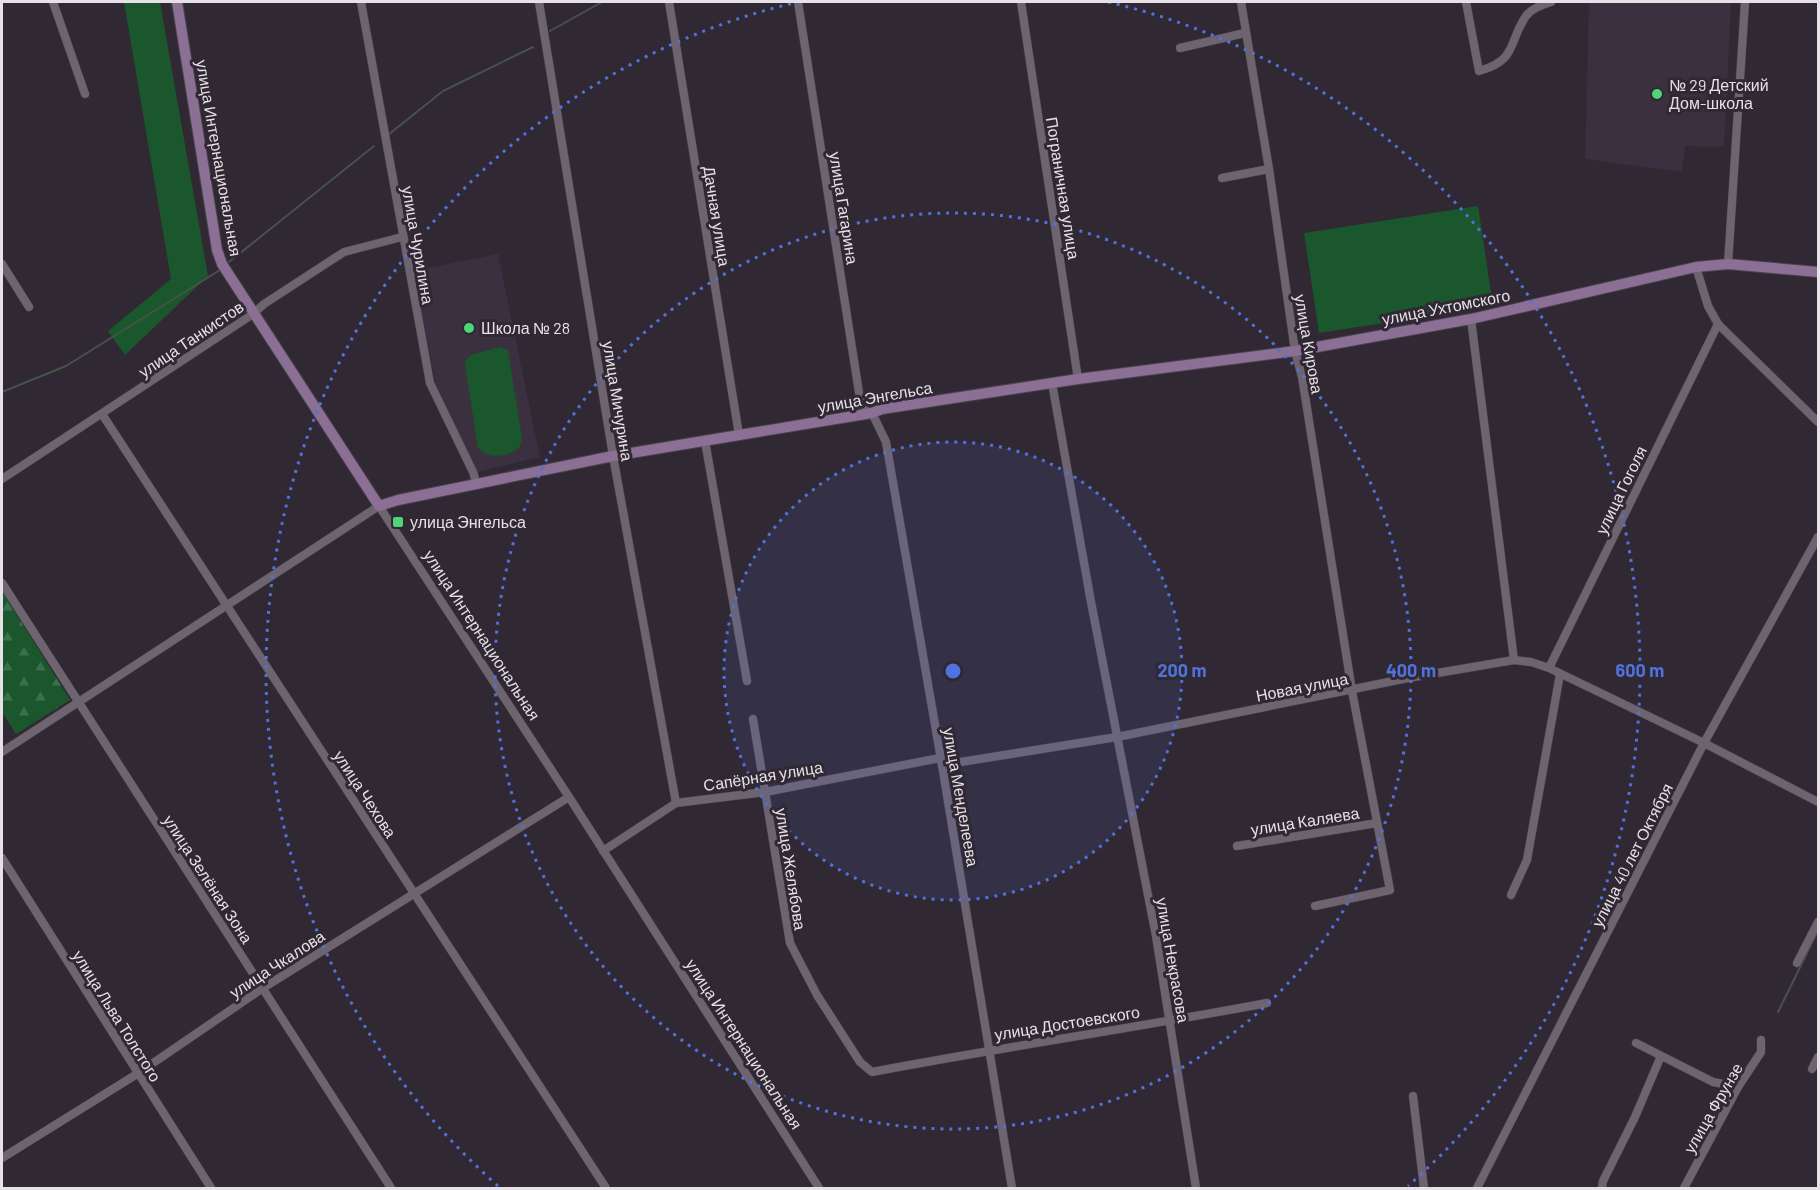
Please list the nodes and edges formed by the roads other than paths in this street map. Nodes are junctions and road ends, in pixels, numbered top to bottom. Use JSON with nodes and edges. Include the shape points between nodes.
{"nodes":[{"id":1,"x":53,"y":2,"type":"edge"},
{"id":2,"x":177,"y":2,"type":"edge"},
{"id":3,"x":361,"y":2,"type":"edge"},
{"id":4,"x":539,"y":2,"type":"edge"},
{"id":5,"x":669,"y":2,"type":"edge"},
{"id":6,"x":798,"y":2,"type":"edge"},
{"id":7,"x":1021,"y":2,"type":"edge"},
{"id":8,"x":1241,"y":2,"type":"edge"},
{"id":9,"x":1466,"y":2,"type":"edge"},
{"id":10,"x":1551,"y":2,"type":"edge"},
{"id":11,"x":1745,"y":2,"type":"edge"},
{"id":12,"x":1245,"y":33,"type":"junction"},
{"id":13,"x":1180,"y":48,"type":"dead end"},
{"id":14,"x":85,"y":94,"type":"dead end"},
{"id":15,"x":1269,"y":169,"type":"junction"},
{"id":16,"x":1222,"y":178,"type":"dead end"},
{"id":17,"x":402,"y":237,"type":"junction"},
{"id":18,"x":2,"y":264,"type":"edge"},
{"id":19,"x":1728,"y":264,"type":"junction"},
{"id":20,"x":1696,"y":267,"type":"junction"},
{"id":21,"x":1818,"y":272,"type":"edge"},
{"id":22,"x":29,"y":307,"type":"dead end"},
{"id":23,"x":253,"y":314,"type":"junction"},
{"id":24,"x":1471,"y":319,"type":"junction"},
{"id":25,"x":1718,"y":324,"type":"junction"},
{"id":26,"x":1295,"y":351,"type":"junction"},
{"id":27,"x":1078,"y":379,"type":"junction"},
{"id":28,"x":1052,"y":383,"type":"junction"},
{"id":29,"x":872,"y":413,"type":"junction"},
{"id":30,"x":102,"y":414,"type":"junction"},
{"id":31,"x":1818,"y":422,"type":"edge"},
{"id":32,"x":739,"y":435,"type":"junction"},
{"id":33,"x":705,"y":441,"type":"junction"},
{"id":34,"x":613,"y":456,"type":"junction"},
{"id":35,"x":2,"y":478,"type":"edge"},
{"id":36,"x":477,"y":485,"type":"junction"},
{"id":37,"x":380,"y":506,"type":"junction"},
{"id":38,"x":1818,"y":537,"type":"edge"},
{"id":39,"x":2,"y":583,"type":"edge"},
{"id":40,"x":228,"y":606,"type":"junction"},
{"id":41,"x":1514,"y":660,"type":"junction"},
{"id":42,"x":1549,"y":668,"type":"junction"},
{"id":43,"x":1560,"y":674,"type":"junction"},
{"id":44,"x":747,"y":681,"type":"dead end"},
{"id":45,"x":1352,"y":691,"type":"junction"},
{"id":46,"x":78,"y":704,"type":"junction"},
{"id":47,"x":753,"y":719,"type":"dead end"},
{"id":48,"x":1117,"y":737,"type":"junction"},
{"id":49,"x":1704,"y":743,"type":"junction"},
{"id":50,"x":2,"y":752,"type":"edge"},
{"id":51,"x":941,"y":761,"type":"junction"},
{"id":52,"x":765,"y":792,"type":"junction"},
{"id":53,"x":569,"y":797,"type":"junction"},
{"id":54,"x":1818,"y":802,"type":"edge"},
{"id":55,"x":676,"y":803,"type":"junction"},
{"id":56,"x":1377,"y":823,"type":"junction"},
{"id":57,"x":1238,"y":846,"type":"dead end"},
{"id":58,"x":603,"y":851,"type":"junction"},
{"id":59,"x":2,"y":858,"type":"edge"},
{"id":60,"x":413,"y":894,"type":"junction"},
{"id":61,"x":1511,"y":895,"type":"dead end"},
{"id":62,"x":1315,"y":906,"type":"dead end"},
{"id":63,"x":1818,"y":922,"type":"edge"},
{"id":64,"x":1797,"y":963,"type":"dead end"},
{"id":65,"x":263,"y":988,"type":"junction"},
{"id":66,"x":1267,"y":1003,"type":"dead end"},
{"id":67,"x":1170,"y":1021,"type":"junction"},
{"id":68,"x":1761,"y":1040,"type":"dead end"},
{"id":69,"x":1636,"y":1043,"type":"dead end"},
{"id":70,"x":989,"y":1049,"type":"junction"},
{"id":71,"x":1661,"y":1056,"type":"junction"},
{"id":72,"x":1818,"y":1057,"type":"edge"},
{"id":73,"x":1812,"y":1069,"type":"dead end"},
{"id":74,"x":872,"y":1072,"type":"joint"},
{"id":75,"x":137,"y":1074,"type":"junction"},
{"id":76,"x":1738,"y":1087,"type":"junction"},
{"id":77,"x":1413,"y":1096,"type":"dead end"},
{"id":78,"x":2,"y":1158,"type":"edge"},
{"id":79,"x":211,"y":1188,"type":"edge"},
{"id":80,"x":391,"y":1188,"type":"edge"},
{"id":81,"x":606,"y":1188,"type":"edge"},
{"id":82,"x":819,"y":1188,"type":"edge"},
{"id":83,"x":1011,"y":1188,"type":"edge"},
{"id":84,"x":1196,"y":1188,"type":"edge"},
{"id":85,"x":1424,"y":1188,"type":"edge"},
{"id":86,"x":1477,"y":1188,"type":"edge"},
{"id":87,"x":1602,"y":1188,"type":"edge"},
{"id":88,"x":1684,"y":1188,"type":"edge"}],
"edges":[{"from":1,"to":14,"type":"street"},
{"from":2,"to":23,"type":"main road","name":"улица Интернациональная","via":[[217,250]]},
{"from":3,"to":17,"type":"street","name":"улица Чурилина"},
{"from":4,"to":34,"type":"street","name":"улица Мичурина"},
{"from":5,"to":32,"type":"street","name":"Дачная улица"},
{"from":6,"to":29,"type":"street","name":"улица Гагарина","via":[[861,399],[866,411]]},
{"from":7,"to":27,"type":"street","name":"Пограничная улица"},
{"from":8,"to":12,"type":"street","name":"улица Кирова"},
{"from":9,"to":10,"type":"street","via":[[1479,71],[1504,59],[1527,15]]},
{"from":11,"to":19,"type":"street"},
{"from":12,"to":13,"type":"street"},
{"from":12,"to":15,"type":"street","name":"улица Кирова"},
{"from":15,"to":16,"type":"street"},
{"from":15,"to":26,"type":"street","name":"улица Кирова"},
{"from":17,"to":23,"type":"street","name":"улица Танкистов","via":[[344,252]]},
{"from":17,"to":36,"type":"street","name":"улица Чурилина","via":[[430,383]]},
{"from":18,"to":22,"type":"street"},
{"from":19,"to":20,"type":"main road","name":"улица Ухтомского"},
{"from":19,"to":21,"type":"main road","name":"улица Ухтомского"},
{"from":20,"to":24,"type":"main road","name":"улица Ухтомского"},
{"from":20,"to":25,"type":"street"},
{"from":23,"to":30,"type":"street","name":"улица Танкистов"},
{"from":23,"to":37,"type":"main road","name":"улица Интернациональная"},
{"from":24,"to":26,"type":"main road","name":"улица Ухтомского"},
{"from":24,"to":41,"type":"street"},
{"from":25,"to":31,"type":"street"},
{"from":25,"to":42,"type":"street","name":"улица Гоголя"},
{"from":26,"to":27,"type":"main road","name":"улица Ухтомского"},
{"from":26,"to":45,"type":"street","name":"улица Кирова"},
{"from":27,"to":28,"type":"main road","name":"улица Энгельса"},
{"from":28,"to":29,"type":"main road","name":"улица Энгельса"},
{"from":28,"to":48,"type":"street","name":"улица Некрасова"},
{"from":29,"to":32,"type":"main road","name":"улица Энгельса"},
{"from":29,"to":51,"type":"street","name":"улица Менделеева","via":[[885,442]]},
{"from":30,"to":35,"type":"street","name":"улица Танкистов"},
{"from":30,"to":40,"type":"street","name":"улица Чехова"},
{"from":32,"to":33,"type":"main road","name":"улица Энгельса"},
{"from":33,"to":34,"type":"main road","name":"улица Энгельса"},
{"from":33,"to":44,"type":"street"},
{"from":34,"to":36,"type":"main road","name":"улица Энгельса"},
{"from":34,"to":55,"type":"street","name":"улица Мичурина"},
{"from":36,"to":37,"type":"main road","name":"улица Энгельса"},
{"from":37,"to":40,"type":"street","name":"улица Энгельса"},
{"from":37,"to":53,"type":"street","name":"улица Интернациональная"},
{"from":38,"to":49,"type":"street","name":"улица 40 лет Октября"},
{"from":39,"to":46,"type":"street","name":"улица Зелёная Зона"},
{"from":40,"to":46,"type":"street","name":"улица Энгельса"},
{"from":40,"to":60,"type":"street","name":"улица Чехова"},
{"from":41,"to":42,"type":"street","name":"Новая улица"},
{"from":41,"to":45,"type":"street","name":"Новая улица"},
{"from":42,"to":43,"type":"street","name":"Новая улица"},
{"from":43,"to":49,"type":"street","name":"Новая улица"},
{"from":43,"to":61,"type":"street","via":[[1527,860]]},
{"from":45,"to":48,"type":"street","name":"Новая улица"},
{"from":45,"to":56,"type":"street","name":"улица Каляева"},
{"from":46,"to":50,"type":"street","name":"улица Энгельса"},
{"from":46,"to":65,"type":"street","name":"улица Зелёная Зона"},
{"from":47,"to":52,"type":"street","name":"улица Желябова"},
{"from":48,"to":51,"type":"street","name":"Сапёрная улица"},
{"from":48,"to":67,"type":"street","name":"улица Некрасова"},
{"from":49,"to":54,"type":"street","name":"Новая улица"},
{"from":49,"to":86,"type":"street","name":"улица 40 лет Октября"},
{"from":51,"to":52,"type":"street","name":"Сапёрная улица"},
{"from":51,"to":70,"type":"street","name":"улица Менделеева"},
{"from":52,"to":55,"type":"street","name":"Сапёрная улица"},
{"from":52,"to":74,"type":"street","name":"улица Желябова","via":[[790,943],[817,995],[860,1062]]},
{"from":53,"to":58,"type":"street","name":"улица Интернациональная"},
{"from":53,"to":60,"type":"street","name":"улица Чкалова"},
{"from":55,"to":58,"type":"street","name":"Сапёрная улица"},
{"from":56,"to":57,"type":"street","name":"улица Каляева"},
{"from":56,"to":62,"type":"street","name":"улица Каляева","via":[[1390,890]]},
{"from":58,"to":82,"type":"street","name":"улица Интернациональная"},
{"from":59,"to":75,"type":"street","name":"улица Льва Толстого"},
{"from":60,"to":65,"type":"street","name":"улица Чкалова"},
{"from":60,"to":81,"type":"street","name":"улица Чехова"},
{"from":63,"to":64,"type":"street"},
{"from":65,"to":75,"type":"street","name":"улица Чкалова"},
{"from":65,"to":80,"type":"street","name":"улица Зелёная Зона"},
{"from":66,"to":67,"type":"street","name":"улица Достоевского"},
{"from":67,"to":70,"type":"street","name":"улица Достоевского"},
{"from":67,"to":84,"type":"street","name":"улица Некрасова"},
{"from":68,"to":76,"type":"street","name":"улица Фрунзе","via":[[1761,1052]]},
{"from":69,"to":71,"type":"street"},
{"from":70,"to":74,"type":"street","name":"улица Достоевского"},
{"from":70,"to":83,"type":"street","name":"улица Менделеева"},
{"from":71,"to":76,"type":"street","via":[[1713,1082]]},
{"from":71,"to":87,"type":"street"},
{"from":72,"to":73,"type":"street"},
{"from":75,"to":78,"type":"street","name":"улица Чкалова"},
{"from":75,"to":79,"type":"street","name":"улица Льва Толстого"},
{"from":76,"to":88,"type":"street","name":"улица Фрунзе"},
{"from":77,"to":85,"type":"street"}]}
